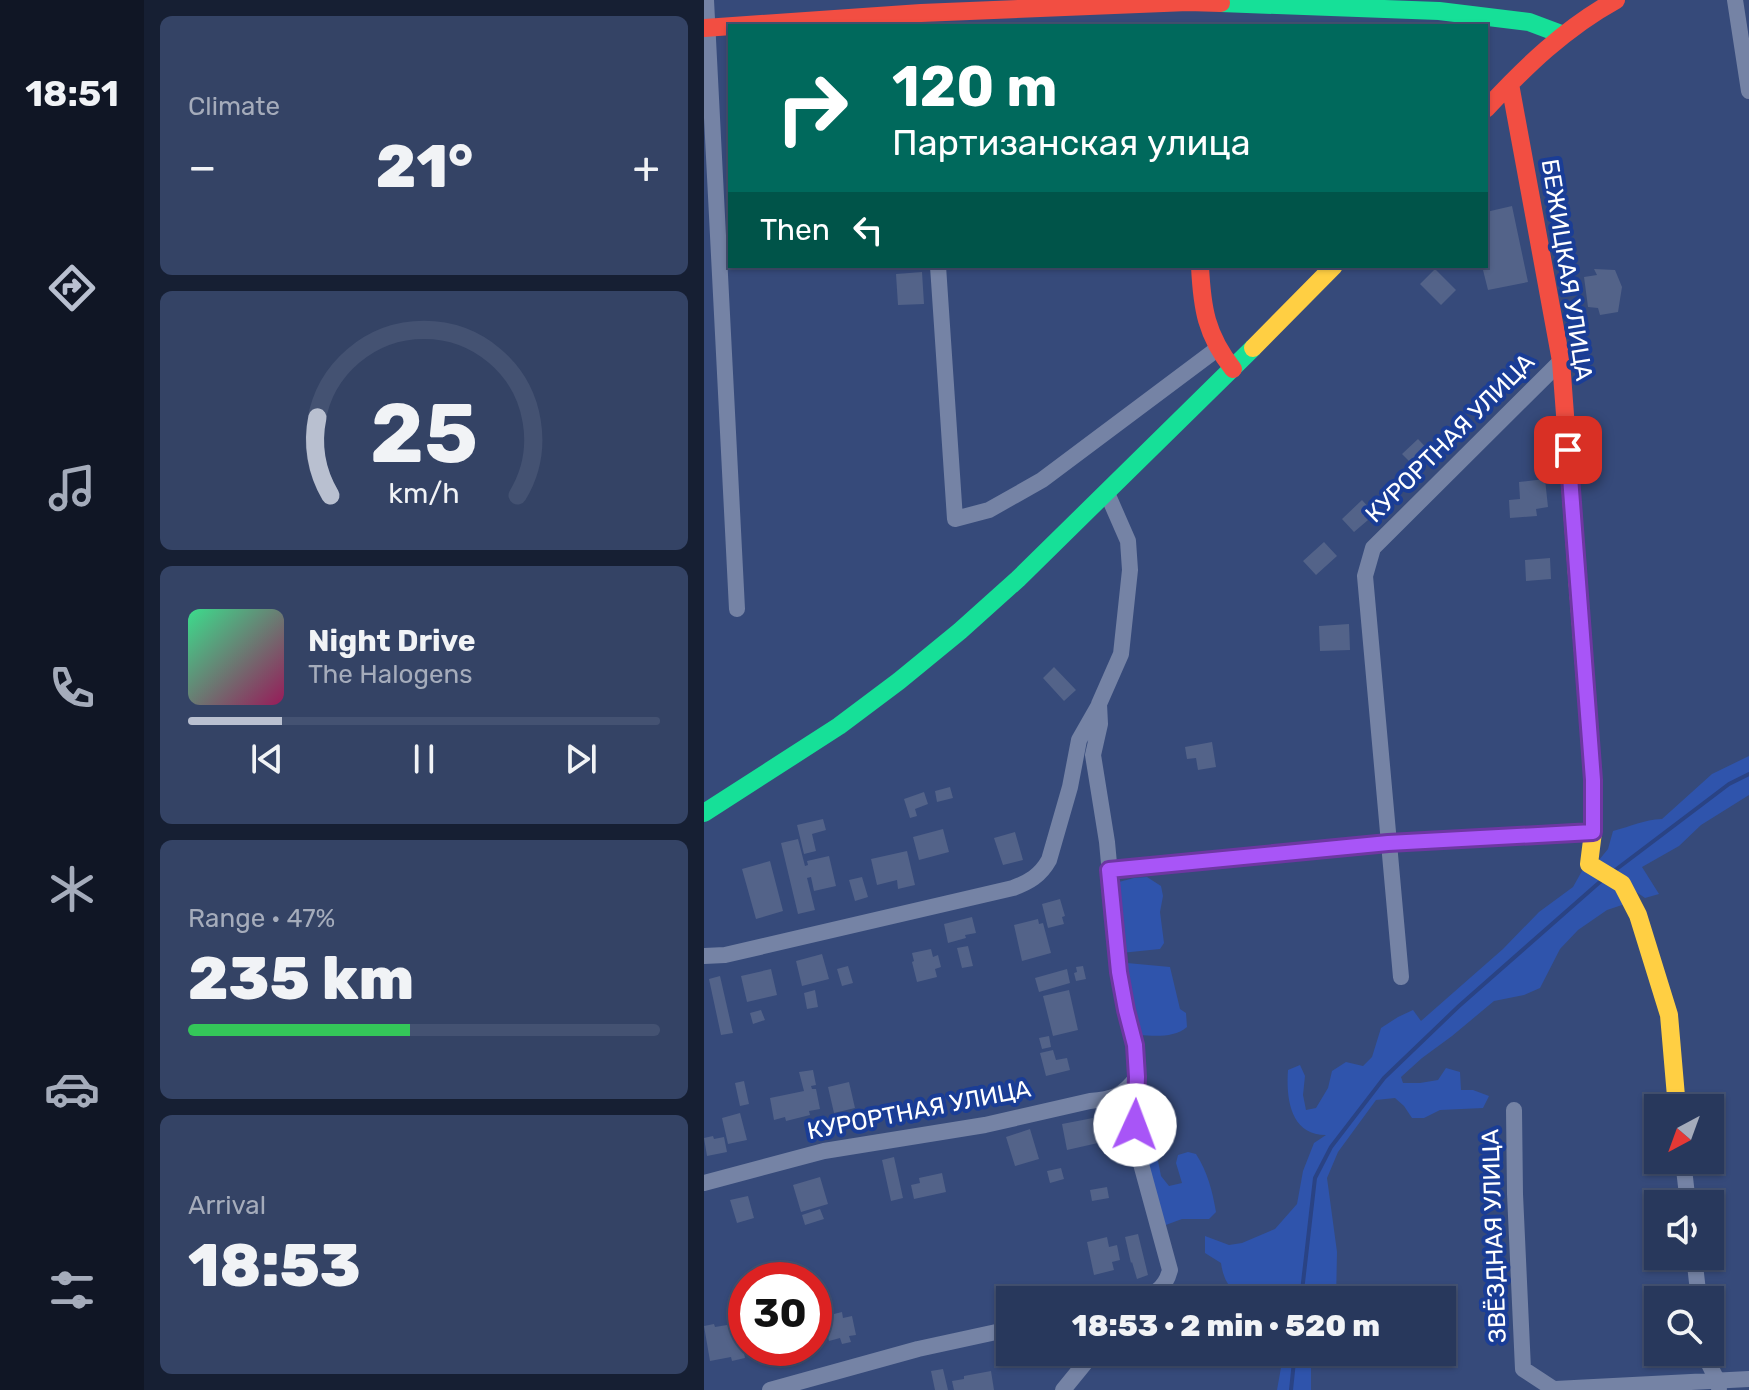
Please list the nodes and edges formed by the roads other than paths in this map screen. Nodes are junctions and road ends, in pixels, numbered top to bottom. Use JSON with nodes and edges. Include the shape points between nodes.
{"nodes":[{"id":1,"x":706,"y":0,"type":"edge"},
{"id":2,"x":1616,"y":0,"type":"edge"},
{"id":3,"x":1735,"y":0,"type":"edge"},
{"id":4,"x":1296,"y":3,"type":"edge"},
{"id":5,"x":1188,"y":6,"type":"edge"},
{"id":6,"x":921,"y":13,"type":"edge"},
{"id":7,"x":763,"y":24,"type":"edge"},
{"id":8,"x":728,"y":26,"type":"edge"},
{"id":9,"x":706,"y":28,"type":"edge"},
{"id":10,"x":1561,"y":34,"type":"junction"},
{"id":11,"x":1510,"y":84,"type":"junction"},
{"id":12,"x":1749,"y":91,"type":"edge"},
{"id":13,"x":1488,"y":107,"type":"edge"},
{"id":14,"x":938,"y":268,"type":"edge"},
{"id":15,"x":1200,"y":268,"type":"edge"},
{"id":16,"x":1332,"y":268,"type":"edge"},
{"id":17,"x":1217,"y":349,"type":"junction"},
{"id":18,"x":1561,"y":361,"type":"junction"},
{"id":19,"x":1233,"y":369,"type":"junction"},
{"id":20,"x":1107,"y":493,"type":"junction"},
{"id":21,"x":737,"y":609,"type":"dead end"},
{"id":22,"x":1099,"y":704,"type":"junction"},
{"id":23,"x":704,"y":813,"type":"edge"},
{"id":24,"x":1593,"y":832,"type":"junction"},
{"id":25,"x":1388,"y":843,"type":"junction"},
{"id":26,"x":1109,"y":870,"type":"junction"},
{"id":27,"x":704,"y":956,"type":"edge"},
{"id":28,"x":1401,"y":977,"type":"dead end"},
{"id":29,"x":1137,"y":1077,"type":"junction"},
{"id":30,"x":1676,"y":1094,"type":"edge"},
{"id":31,"x":1514,"y":1110,"type":"dead end"},
{"id":32,"x":704,"y":1183,"type":"edge"},
{"id":33,"x":1162,"y":1286,"type":"edge"},
{"id":34,"x":996,"y":1332,"type":"edge"},
{"id":35,"x":1083,"y":1366,"type":"edge"},
{"id":36,"x":1710,"y":1366,"type":"edge"},
{"id":37,"x":1749,"y":1379,"type":"edge"},
{"id":38,"x":1719,"y":1385,"type":"edge"},
{"id":39,"x":770,"y":1390,"type":"edge"},
{"id":40,"x":1063,"y":1390,"type":"edge"},
{"id":41,"x":1555,"y":1390,"type":"edge"}],
"edges":[{"from":1,"to":9,"type":"street"},
{"from":2,"to":10,"type":"street"},
{"from":3,"to":12,"type":"street"},
{"from":4,"to":5,"type":"street"},
{"from":4,"to":10,"type":"street","via":[[1439,11],[1529,22]]},
{"from":5,"to":6,"type":"street"},
{"from":6,"to":7,"type":"street"},
{"from":8,"to":9,"type":"street"},
{"from":9,"to":21,"type":"street"},
{"from":10,"to":11,"type":"street"},
{"from":11,"to":13,"type":"street"},
{"from":11,"to":18,"type":"street","name":"БЕЖИЦКАЯ УЛИЦА"},
{"from":14,"to":17,"type":"street","via":[[955,519],[989,510],[1042,480]]},
{"from":15,"to":17,"type":"street","via":[[1202,306]]},
{"from":16,"to":19,"type":"street"},
{"from":17,"to":19,"type":"street"},
{"from":18,"to":24,"type":"street","name":"БЕЖИЦКАЯ УЛИЦА"},
{"from":18,"to":25,"type":"street","name":"КУРОРТНАЯ УЛИЦА","via":[[1373,548],[1365,576]]},
{"from":19,"to":20,"type":"street"},
{"from":20,"to":22,"type":"street","via":[[1128,541],[1130,570],[1121,654]]},
{"from":20,"to":23,"type":"street","via":[[899,681]]},
{"from":22,"to":26,"type":"street","via":[[1093,755]]},
{"from":22,"to":27,"type":"street","via":[[1079,740],[1049,860],[1030,882]]},
{"from":24,"to":25,"type":"street"},
{"from":24,"to":30,"type":"street","name":"БЕЖИЦКАЯ УЛИЦА","via":[[1589,864],[1622,884],[1638,915],[1669,1015]]},
{"from":25,"to":26,"type":"street"},
{"from":25,"to":28,"type":"street"},
{"from":26,"to":29,"type":"street"},
{"from":29,"to":32,"type":"street","name":"КУРОРТНАЯ УЛИЦА","via":[[1128,1089],[1107,1099],[824,1151]]},
{"from":29,"to":33,"type":"street","via":[[1135,1142],[1170,1270]]},
{"from":31,"to":41,"type":"street","name":"ЗВЁЗДНАЯ УЛИЦА","via":[[1523,1369]]},
{"from":34,"to":39,"type":"street"},
{"from":35,"to":40,"type":"street"},
{"from":36,"to":38,"type":"street"},
{"from":37,"to":38,"type":"street"},
{"from":38,"to":41,"type":"street"}]}
